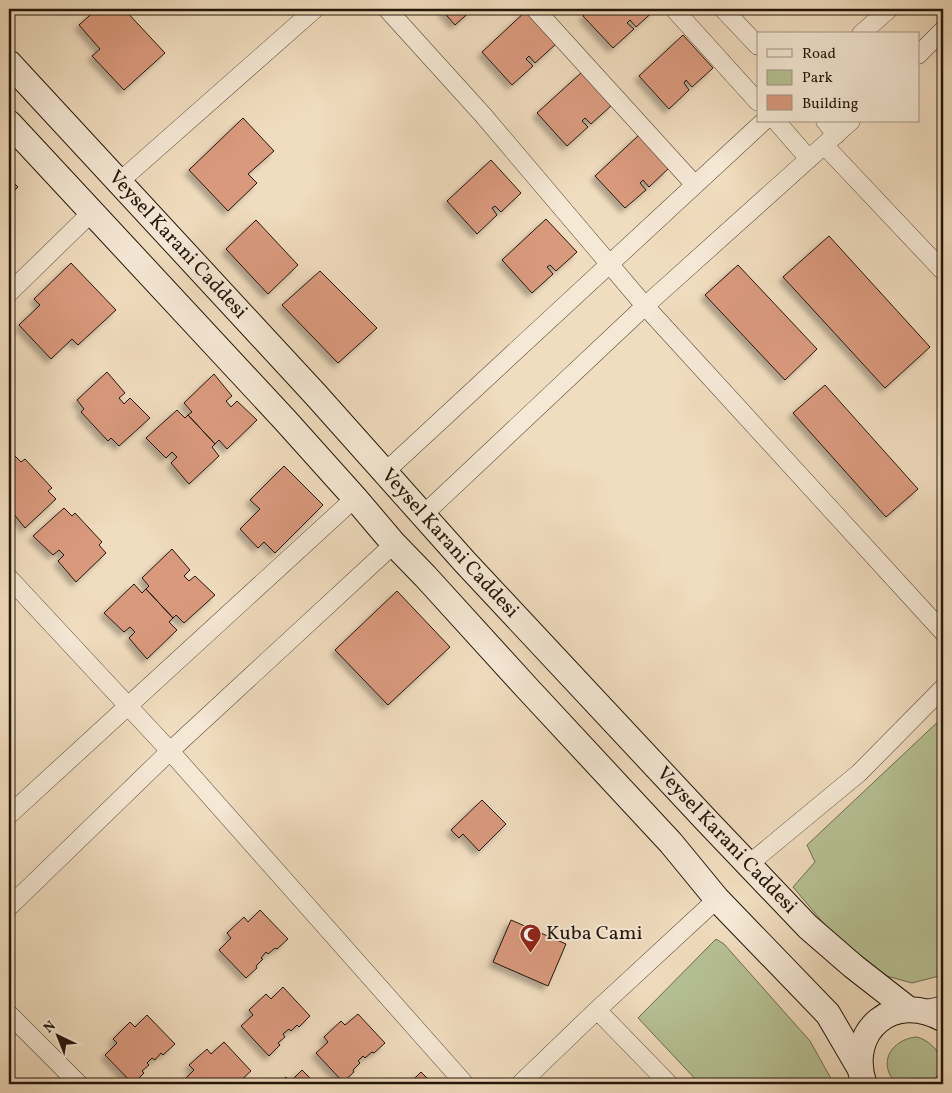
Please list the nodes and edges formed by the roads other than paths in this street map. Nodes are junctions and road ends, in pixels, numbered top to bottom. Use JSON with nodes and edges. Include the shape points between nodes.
{"nodes":[{"id":1,"x":315,"y":9,"type":"edge"},
{"id":2,"x":387,"y":9,"type":"edge"},
{"id":3,"x":535,"y":9,"type":"edge"},
{"id":4,"x":674,"y":9,"type":"edge"},
{"id":5,"x":723,"y":9,"type":"edge"},
{"id":6,"x":889,"y":9,"type":"edge"},
{"id":7,"x":943,"y":30,"type":"edge"},
{"id":8,"x":863,"y":32,"type":"edge"},
{"id":9,"x":757,"y":45,"type":"edge"},
{"id":10,"x":920,"y":53,"type":"edge"},
{"id":11,"x":9,"y":63,"type":"edge"},
{"id":12,"x":757,"y":101,"type":"edge"},
{"id":13,"x":763,"y":122,"type":"edge"},
{"id":14,"x":777,"y":122,"type":"edge"},
{"id":15,"x":825,"y":122,"type":"edge"},
{"id":16,"x":849,"y":122,"type":"edge"},
{"id":17,"x":9,"y":123,"type":"edge"},
{"id":18,"x":831,"y":140,"type":"junction"},
{"id":19,"x":809,"y":159,"type":"junction"},
{"id":20,"x":119,"y":182,"type":"junction"},
{"id":21,"x":695,"y":185,"type":"junction"},
{"id":22,"x":92,"y":212,"type":"junction"},
{"id":23,"x":609,"y":263,"type":"junction"},
{"id":24,"x":943,"y":271,"type":"edge"},
{"id":25,"x":9,"y":294,"type":"edge"},
{"id":26,"x":645,"y":306,"type":"junction"},
{"id":27,"x":385,"y":472,"type":"junction"},
{"id":28,"x":355,"y":498,"type":"junction"},
{"id":29,"x":422,"y":514,"type":"junction"},
{"id":30,"x":394,"y":544,"type":"junction"},
{"id":31,"x":9,"y":578,"type":"edge"},
{"id":32,"x":943,"y":632,"type":"edge"},
{"id":33,"x":943,"y":688,"type":"edge"},
{"id":34,"x":128,"y":706,"type":"junction"},
{"id":35,"x":170,"y":751,"type":"junction"},
{"id":36,"x":9,"y":815,"type":"edge"},
{"id":37,"x":749,"y":864,"type":"junction"},
{"id":38,"x":718,"y":898,"type":"junction"},
{"id":39,"x":9,"y":906,"type":"edge"},
{"id":40,"x":943,"y":1001,"type":"edge"},
{"id":41,"x":908,"y":1008,"type":"junction"},
{"id":42,"x":597,"y":1010,"type":"junction"},
{"id":43,"x":9,"y":1014,"type":"edge"},
{"id":44,"x":943,"y":1019,"type":"edge"},
{"id":45,"x":861,"y":1076,"type":"edge"},
{"id":46,"x":79,"y":1084,"type":"edge"},
{"id":47,"x":465,"y":1084,"type":"edge"},
{"id":48,"x":520,"y":1084,"type":"edge"},
{"id":49,"x":669,"y":1084,"type":"edge"}],
"edges":[{"from":1,"to":20,"type":"street"},
{"from":2,"to":23,"type":"street","via":[[483,115]]},
{"from":3,"to":21,"type":"street"},
{"from":4,"to":12,"type":"street"},
{"from":5,"to":9,"type":"street"},
{"from":6,"to":8,"type":"street"},
{"from":7,"to":10,"type":"street"},
{"from":11,"to":20,"type":"main road","name":"Veysel Karani Caddesi"},
{"from":13,"to":21,"type":"street"},
{"from":14,"to":19,"type":"street"},
{"from":15,"to":18,"type":"street"},
{"from":16,"to":18,"type":"street"},
{"from":17,"to":22,"type":"main road","name":"Veysel Karani Caddesi"},
{"from":18,"to":19,"type":"street"},
{"from":18,"to":24,"type":"street"},
{"from":19,"to":26,"type":"street"},
{"from":20,"to":27,"type":"main road","name":"Veysel Karani Caddesi"},
{"from":21,"to":23,"type":"street"},
{"from":22,"to":25,"type":"street"},
{"from":22,"to":28,"type":"main road","name":"Veysel Karani Caddesi"},
{"from":23,"to":26,"type":"street"},
{"from":23,"to":27,"type":"street"},
{"from":26,"to":29,"type":"street"},
{"from":26,"to":32,"type":"street"},
{"from":27,"to":29,"type":"main road","name":"Veysel Karani Caddesi"},
{"from":28,"to":30,"type":"main road","name":"Veysel Karani Caddesi"},
{"from":28,"to":34,"type":"street"},
{"from":29,"to":37,"type":"main road","name":"Veysel Karani Caddesi"},
{"from":30,"to":35,"type":"street"},
{"from":30,"to":38,"type":"main road","name":"Veysel Karani Caddesi"},
{"from":31,"to":34,"type":"street"},
{"from":33,"to":37,"type":"street","via":[[859,773]]},
{"from":34,"to":35,"type":"street"},
{"from":34,"to":36,"type":"street"},
{"from":35,"to":39,"type":"street"},
{"from":35,"to":47,"type":"street"},
{"from":37,"to":41,"type":"main road","name":"Veysel Karani Caddesi","via":[[808,927]]},
{"from":38,"to":42,"type":"street"},
{"from":38,"to":45,"type":"main road","name":"Veysel Karani Caddesi","via":[[828,1014]]},
{"from":40,"to":41,"type":"lane"},
{"from":41,"to":44,"type":"main road","via":[[926,1011]]},
{"from":41,"to":45,"type":"main road","via":[[876,1022],[866,1035],[860,1051]]},
{"from":42,"to":48,"type":"street"},
{"from":42,"to":49,"type":"street"},
{"from":43,"to":46,"type":"street"}]}
